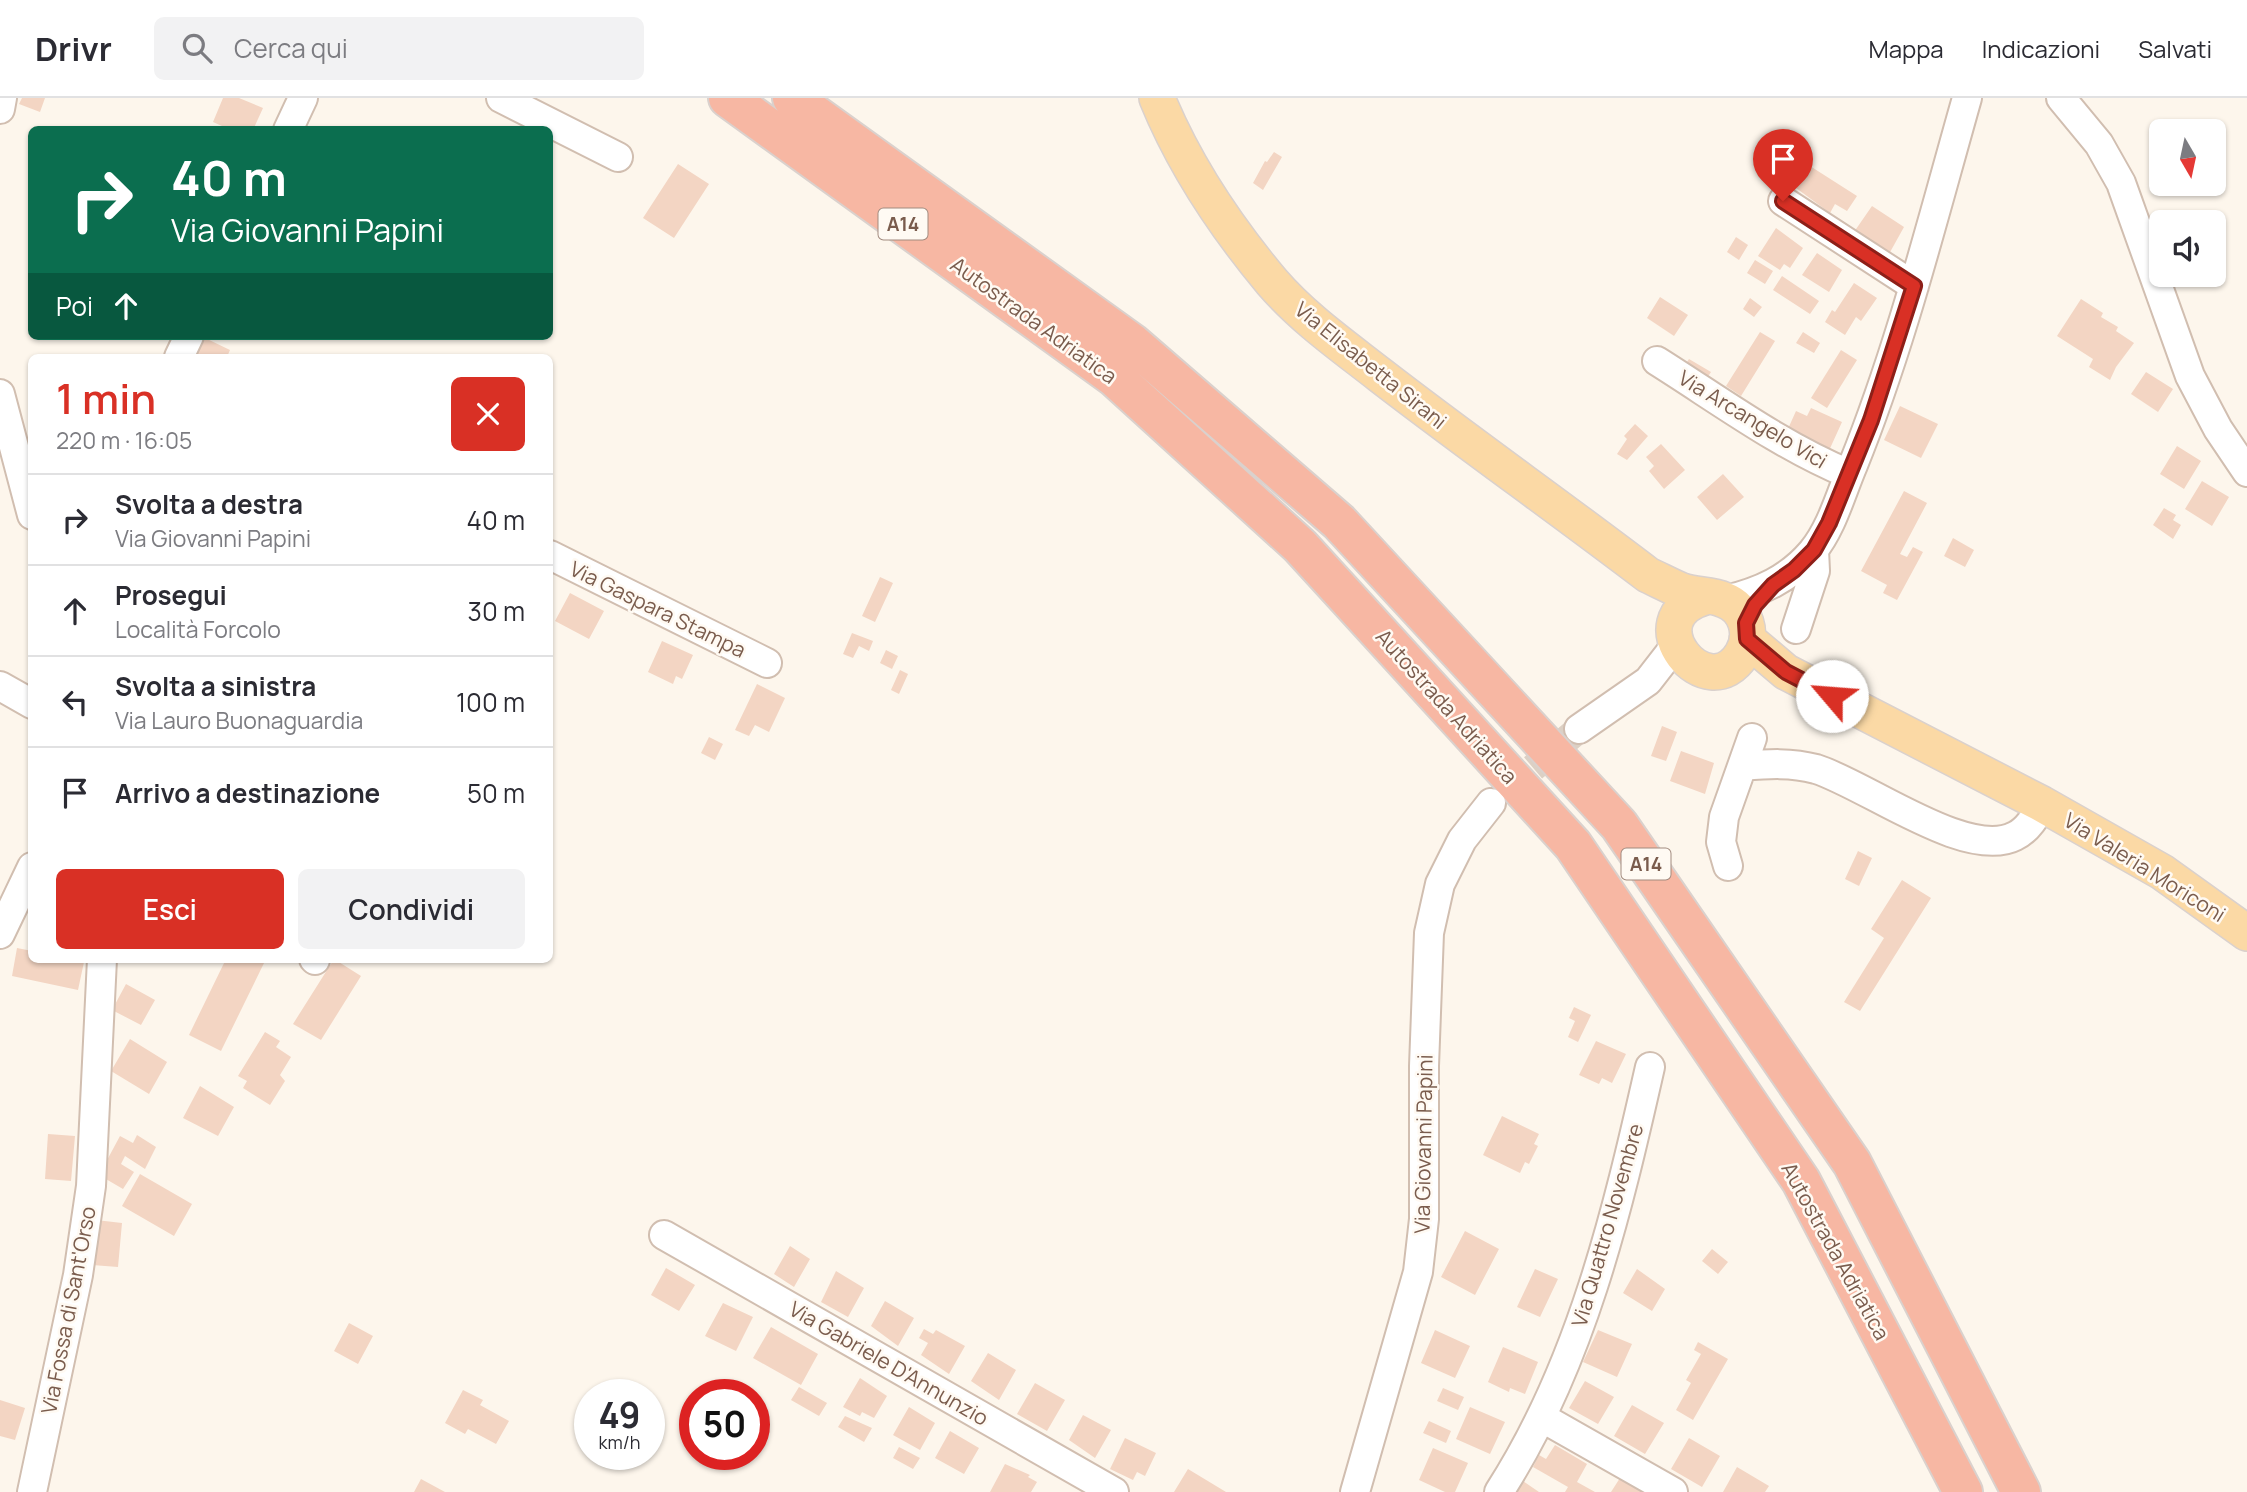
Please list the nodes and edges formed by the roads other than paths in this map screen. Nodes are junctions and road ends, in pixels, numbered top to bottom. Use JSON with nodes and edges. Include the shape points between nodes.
{"nodes":[{"id":1,"x":2,"y":98,"type":"edge"},
{"id":2,"x":303,"y":98,"type":"edge"},
{"id":3,"x":501,"y":98,"type":"edge"},
{"id":4,"x":728,"y":98,"type":"edge"},
{"id":5,"x":792,"y":98,"type":"edge"},
{"id":6,"x":1157,"y":98,"type":"edge"},
{"id":7,"x":1967,"y":98,"type":"edge"},
{"id":8,"x":2060,"y":98,"type":"edge"},
{"id":9,"x":0,"y":109,"type":"edge"},
{"id":10,"x":290,"y":126,"type":"edge"},
{"id":11,"x":618,"y":157,"type":"dead end"},
{"id":12,"x":1783,"y":201,"type":"dead end"},
{"id":13,"x":1914,"y":286,"type":"junction"},
{"id":14,"x":1657,"y":361,"type":"dead end"},
{"id":15,"x":0,"y":394,"type":"edge"},
{"id":16,"x":2247,"y":472,"type":"edge"},
{"id":17,"x":1849,"y":474,"type":"junction"},
{"id":18,"x":28,"y":499,"type":"edge"},
{"id":19,"x":1814,"y":550,"type":"junction"},
{"id":20,"x":553,"y":556,"type":"edge"},
{"id":21,"x":1648,"y":575,"type":"junction"},
{"id":22,"x":1732,"y":624,"type":"junction"},
{"id":23,"x":1796,"y":629,"type":"dead end"},
{"id":24,"x":1682,"y":645,"type":"junction"},
{"id":25,"x":767,"y":663,"type":"dead end"},
{"id":26,"x":0,"y":686,"type":"edge"},
{"id":27,"x":28,"y":702,"type":"edge"},
{"id":28,"x":1579,"y":729,"type":"tunnel mouth"},
{"id":29,"x":1752,"y":738,"type":"dead end"},
{"id":30,"x":1742,"y":766,"type":"junction"},
{"id":31,"x":1491,"y":803,"type":"tunnel mouth"},
{"id":32,"x":2042,"y":804,"type":"junction"},
{"id":33,"x":1728,"y":866,"type":"dead end"},
{"id":34,"x":28,"y":875,"type":"edge"},
{"id":35,"x":2247,"y":933,"type":"edge"},
{"id":36,"x":0,"y":934,"type":"edge"},
{"id":37,"x":102,"y":963,"type":"edge"},
{"id":38,"x":1650,"y":1067,"type":"dead end"},
{"id":39,"x":664,"y":1235,"type":"dead end"},
{"id":40,"x":1541,"y":1417,"type":"junction"},
{"id":41,"x":32,"y":1492,"type":"edge"},
{"id":42,"x":1114,"y":1492,"type":"edge"},
{"id":43,"x":1355,"y":1492,"type":"edge"},
{"id":44,"x":1499,"y":1492,"type":"edge"},
{"id":45,"x":1673,"y":1492,"type":"edge"},
{"id":46,"x":1963,"y":1492,"type":"edge"},
{"id":47,"x":2021,"y":1492,"type":"edge"}],
"edges":[{"from":1,"to":9,"type":"street"},
{"from":2,"to":10,"type":"street"},
{"from":3,"to":11,"type":"street"},
{"from":4,"to":46,"type":"highway","name":"Autostrada Adriatica","number":"A14","via":[[1114,377],[1300,546],[1573,845],[1801,1181]]},
{"from":5,"to":47,"type":"highway","name":"Autostrada Adriatica","number":"A14","via":[[1132,343],[1339,522],[1619,825],[1852,1163]]},
{"from":6,"to":21,"type":"main road","name":"Via Elisabetta Sirani","via":[[1225,219],[1273,283],[1319,327],[1442,424]]},
{"from":7,"to":13,"type":"street"},
{"from":8,"to":16,"type":"street","via":[[2099,144],[2121,183],[2190,376]]},
{"from":12,"to":13,"type":"street"},
{"from":13,"to":17,"type":"street"},
{"from":14,"to":17,"type":"street","name":"Via Arcangelo Vici"},
{"from":15,"to":18,"type":"street"},
{"from":17,"to":19,"type":"street"},
{"from":19,"to":22,"type":"street"},
{"from":19,"to":23,"type":"street","via":[[1815,571]]},
{"from":20,"to":25,"type":"street","name":"Via Gaspara Stampa"},
{"from":21,"to":22,"type":"main road","name":"Via Elisabetta Sirani"},
{"from":21,"to":24,"type":"main road","name":"Via Elisabetta Sirani","via":[[1668,604]]},
{"from":22,"to":24,"type":"main road","via":[[1685,606]]},
{"from":22,"to":24,"type":"main road","via":[[1717,670]]},
{"from":22,"to":32,"type":"main road","name":"Via Valeria Moriconi","via":[[1786,672]]},
{"from":24,"to":28,"type":"street","via":[[1648,681]]},
{"from":26,"to":27,"type":"street"},
{"from":29,"to":30,"type":"street"},
{"from":30,"to":32,"type":"street","name":"Via Valeria Moriconi","via":[[1783,763],[1817,769],[1957,835],[1991,842],[2015,836],[2034,820]]},
{"from":30,"to":33,"type":"street","via":[[1724,817],[1721,842]]},
{"from":31,"to":43,"type":"street","name":"Via Giovanni Papini","via":[[1462,840],[1440,884],[1429,933],[1424,1219],[1418,1272]]},
{"from":32,"to":35,"type":"main road","name":"Via Valeria Moriconi","via":[[2162,873]]},
{"from":34,"to":36,"type":"street"},
{"from":37,"to":41,"type":"street","name":"Via Fossa di Sant'Orso","via":[[91,1186],[78,1275]]},
{"from":38,"to":40,"type":"street","name":"Via Quattro Novembre","via":[[1624,1182],[1594,1284]]},
{"from":39,"to":42,"type":"street","name":"Via Gabriele D'Annunzio"},
{"from":40,"to":44,"type":"street","name":"Via Quattro Novembre"},
{"from":40,"to":45,"type":"street"}]}
